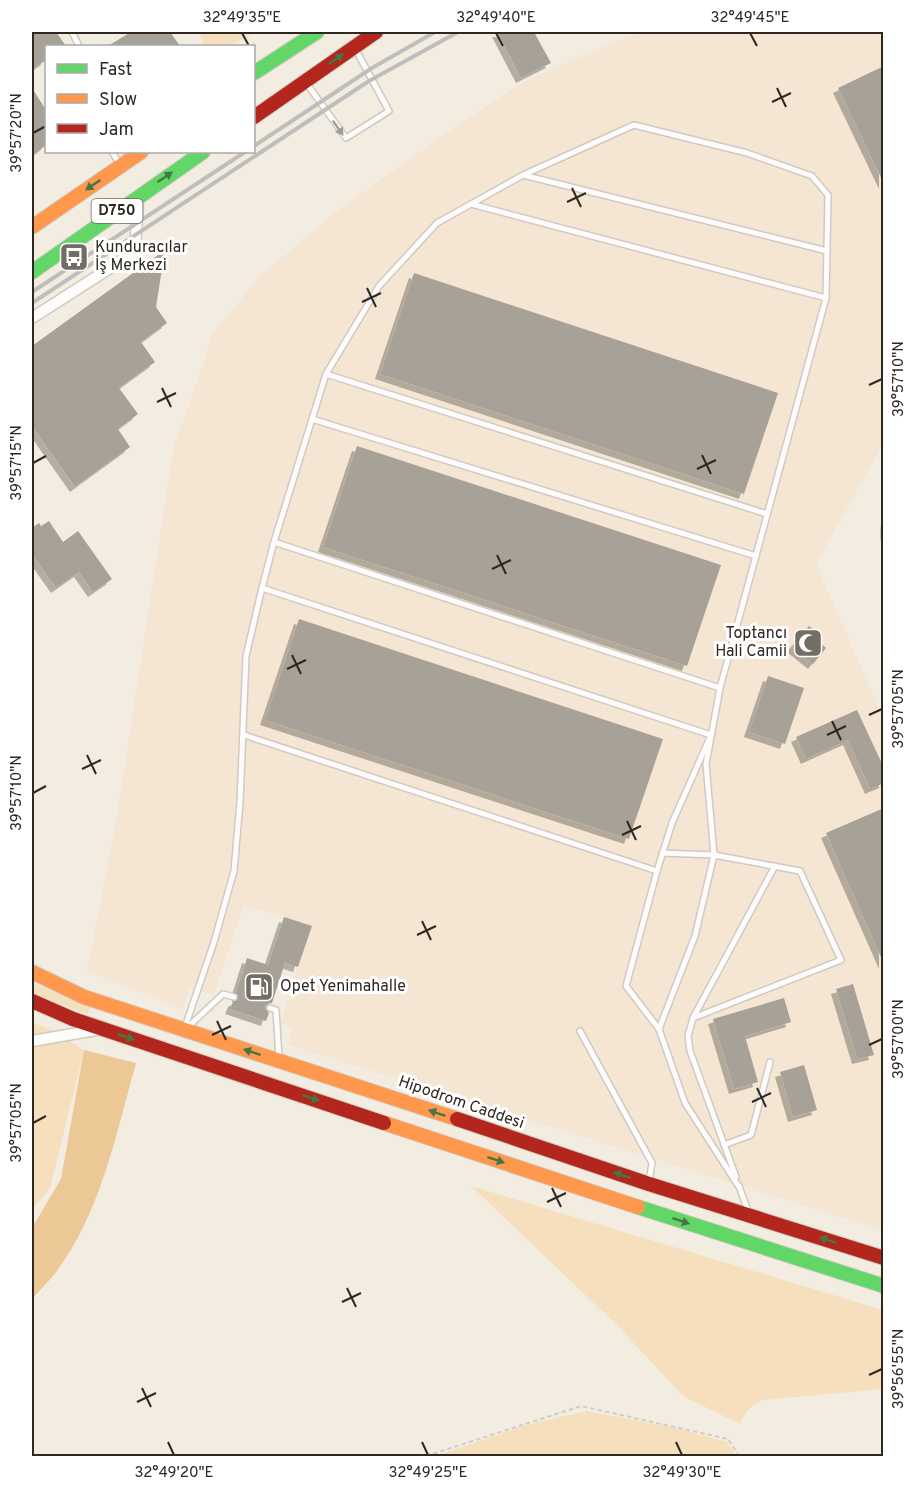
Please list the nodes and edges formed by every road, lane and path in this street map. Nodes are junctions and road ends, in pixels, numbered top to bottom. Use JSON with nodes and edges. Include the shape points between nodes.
{"nodes":[{"id":1,"x":317,"y":32,"type":"edge"},
{"id":2,"x":376,"y":32,"type":"edge"},
{"id":3,"x":354,"y":46,"type":"junction"},
{"id":4,"x":255,"y":72,"type":"edge"},
{"id":5,"x":304,"y":80,"type":"junction"},
{"id":6,"x":255,"y":116,"type":"edge"},
{"id":7,"x":113,"y":153,"type":"edge"},
{"id":8,"x":139,"y":153,"type":"edge"},
{"id":9,"x":201,"y":153,"type":"edge"},
{"id":10,"x":121,"y":165,"type":"junction"},
{"id":11,"x":523,"y":175,"type":"junction"},
{"id":12,"x":138,"y":195,"type":"junction"},
{"id":13,"x":471,"y":204,"type":"junction"},
{"id":14,"x":32,"y":227,"type":"edge"},
{"id":15,"x":827,"y":251,"type":"junction"},
{"id":16,"x":32,"y":272,"type":"edge"},
{"id":17,"x":826,"y":298,"type":"junction"},
{"id":18,"x":32,"y":318,"type":"edge"},
{"id":19,"x":326,"y":374,"type":"junction"},
{"id":20,"x":312,"y":419,"type":"junction"},
{"id":21,"x":767,"y":514,"type":"junction"},
{"id":22,"x":884,"y":529,"type":"edge"},
{"id":23,"x":884,"y":538,"type":"edge"},
{"id":24,"x":274,"y":542,"type":"junction"},
{"id":25,"x":756,"y":556,"type":"junction"},
{"id":26,"x":262,"y":588,"type":"junction"},
{"id":27,"x":720,"y":688,"type":"junction"},
{"id":28,"x":244,"y":735,"type":"junction"},
{"id":29,"x":711,"y":735,"type":"junction"},
{"id":30,"x":662,"y":852,"type":"junction"},
{"id":31,"x":714,"y":855,"type":"junction"},
{"id":32,"x":775,"y":866,"type":"junction"},
{"id":33,"x":657,"y":871,"type":"junction"},
{"id":34,"x":32,"y":972,"type":"edge"},
{"id":35,"x":234,"y":998,"type":"dead end"},
{"id":36,"x":32,"y":1001,"type":"edge"},
{"id":37,"x":270,"y":1008,"type":"dead end"},
{"id":38,"x":693,"y":1018,"type":"junction"},
{"id":39,"x":102,"y":1029,"type":"junction"},
{"id":40,"x":659,"y":1029,"type":"junction"},
{"id":41,"x":184,"y":1030,"type":"junction"},
{"id":42,"x":580,"y":1031,"type":"dead end"},
{"id":43,"x":32,"y":1041,"type":"edge"},
{"id":44,"x":280,"y":1060,"type":"junction"},
{"id":45,"x":770,"y":1062,"type":"dead end"},
{"id":46,"x":724,"y":1145,"type":"junction"},
{"id":47,"x":649,"y":1184,"type":"junction"},
{"id":48,"x":739,"y":1187,"type":"junction"},
{"id":49,"x":749,"y":1214,"type":"junction"},
{"id":50,"x":884,"y":1258,"type":"edge"},
{"id":51,"x":884,"y":1286,"type":"edge"},
{"id":52,"x":426,"y":1456,"type":"edge"},
{"id":53,"x":739,"y":1456,"type":"edge"}],
"edges":[{"from":1,"to":4,"type":"main road"},
{"from":2,"to":3,"type":"main road"},
{"from":5,"to":3,"type":"main road","one_way":true},
{"from":5,"to":3,"type":"lane","one_way":true,"via":[[346,138],[389,111]]},
{"from":5,"to":6,"type":"main road"},
{"from":7,"to":10,"type":"lane"},
{"from":8,"to":10,"type":"main road","number":"D750"},
{"from":12,"to":9,"type":"main road","number":"D750","one_way":true},
{"from":10,"to":14,"type":"main road","number":"D750","one_way":true},
{"from":11,"to":13,"type":"lane"},
{"from":11,"to":15,"type":"lane"},
{"from":11,"to":15,"type":"lane","via":[[634,125],[747,153],[812,176],[828,195]]},
{"from":12,"to":16,"type":"main road","number":"D750"},
{"from":12,"to":18,"type":"street","via":[[135,252]]},
{"from":13,"to":17,"type":"lane"},
{"from":13,"to":19,"type":"lane","via":[[437,223],[379,286]]},
{"from":15,"to":17,"type":"lane"},
{"from":17,"to":21,"type":"lane"},
{"from":19,"to":20,"type":"lane"},
{"from":19,"to":21,"type":"lane"},
{"from":20,"to":24,"type":"lane"},
{"from":20,"to":25,"type":"lane"},
{"from":21,"to":25,"type":"lane"},
{"from":22,"to":23,"type":"lane"},
{"from":24,"to":26,"type":"lane"},
{"from":24,"to":27,"type":"lane"},
{"from":25,"to":27,"type":"lane"},
{"from":26,"to":28,"type":"lane","via":[[246,656]]},
{"from":26,"to":29,"type":"lane"},
{"from":27,"to":29,"type":"lane"},
{"from":28,"to":33,"type":"lane"},
{"from":28,"to":41,"type":"lane","via":[[234,871]]},
{"from":29,"to":30,"type":"lane"},
{"from":29,"to":31,"type":"lane","via":[[706,764]]},
{"from":30,"to":31,"type":"lane"},
{"from":30,"to":33,"type":"lane"},
{"from":31,"to":32,"type":"lane"},
{"from":31,"to":40,"type":"lane","via":[[695,936]]},
{"from":32,"to":38,"type":"lane"},
{"from":32,"to":38,"type":"lane","via":[[800,871],[840,960]]},
{"from":33,"to":40,"type":"lane","via":[[626,986]]},
{"from":34,"to":41,"type":"main road","name":"Hipodrom Caddesi","via":[[84,997]]},
{"from":35,"to":41,"type":"lane","via":[[223,994]]},
{"from":36,"to":39,"type":"main road"},
{"from":37,"to":44,"type":"lane","via":[[276,1010]]},
{"from":38,"to":46,"type":"lane","via":[[688,1036],[690,1051]]},
{"from":39,"to":43,"type":"street"},
{"from":39,"to":51,"type":"main road","one_way":true},
{"from":40,"to":48,"type":"lane","via":[[685,1103]]},
{"from":44,"to":41,"type":"main road","name":"Hipodrom Caddesi","one_way":true},
{"from":42,"to":47,"type":"lane","via":[[652,1163]]},
{"from":47,"to":44,"type":"main road","name":"Hipodrom Caddesi","one_way":true},
{"from":45,"to":46,"type":"lane","via":[[751,1135]]},
{"from":46,"to":48,"type":"lane"},
{"from":47,"to":49,"type":"main road","name":"Hipodrom Caddesi"},
{"from":48,"to":49,"type":"lane"},
{"from":50,"to":49,"type":"main road","name":"Hipodrom Caddesi","one_way":true},
{"from":52,"to":53,"type":"path","via":[[581,1406],[728,1439]]}]}
